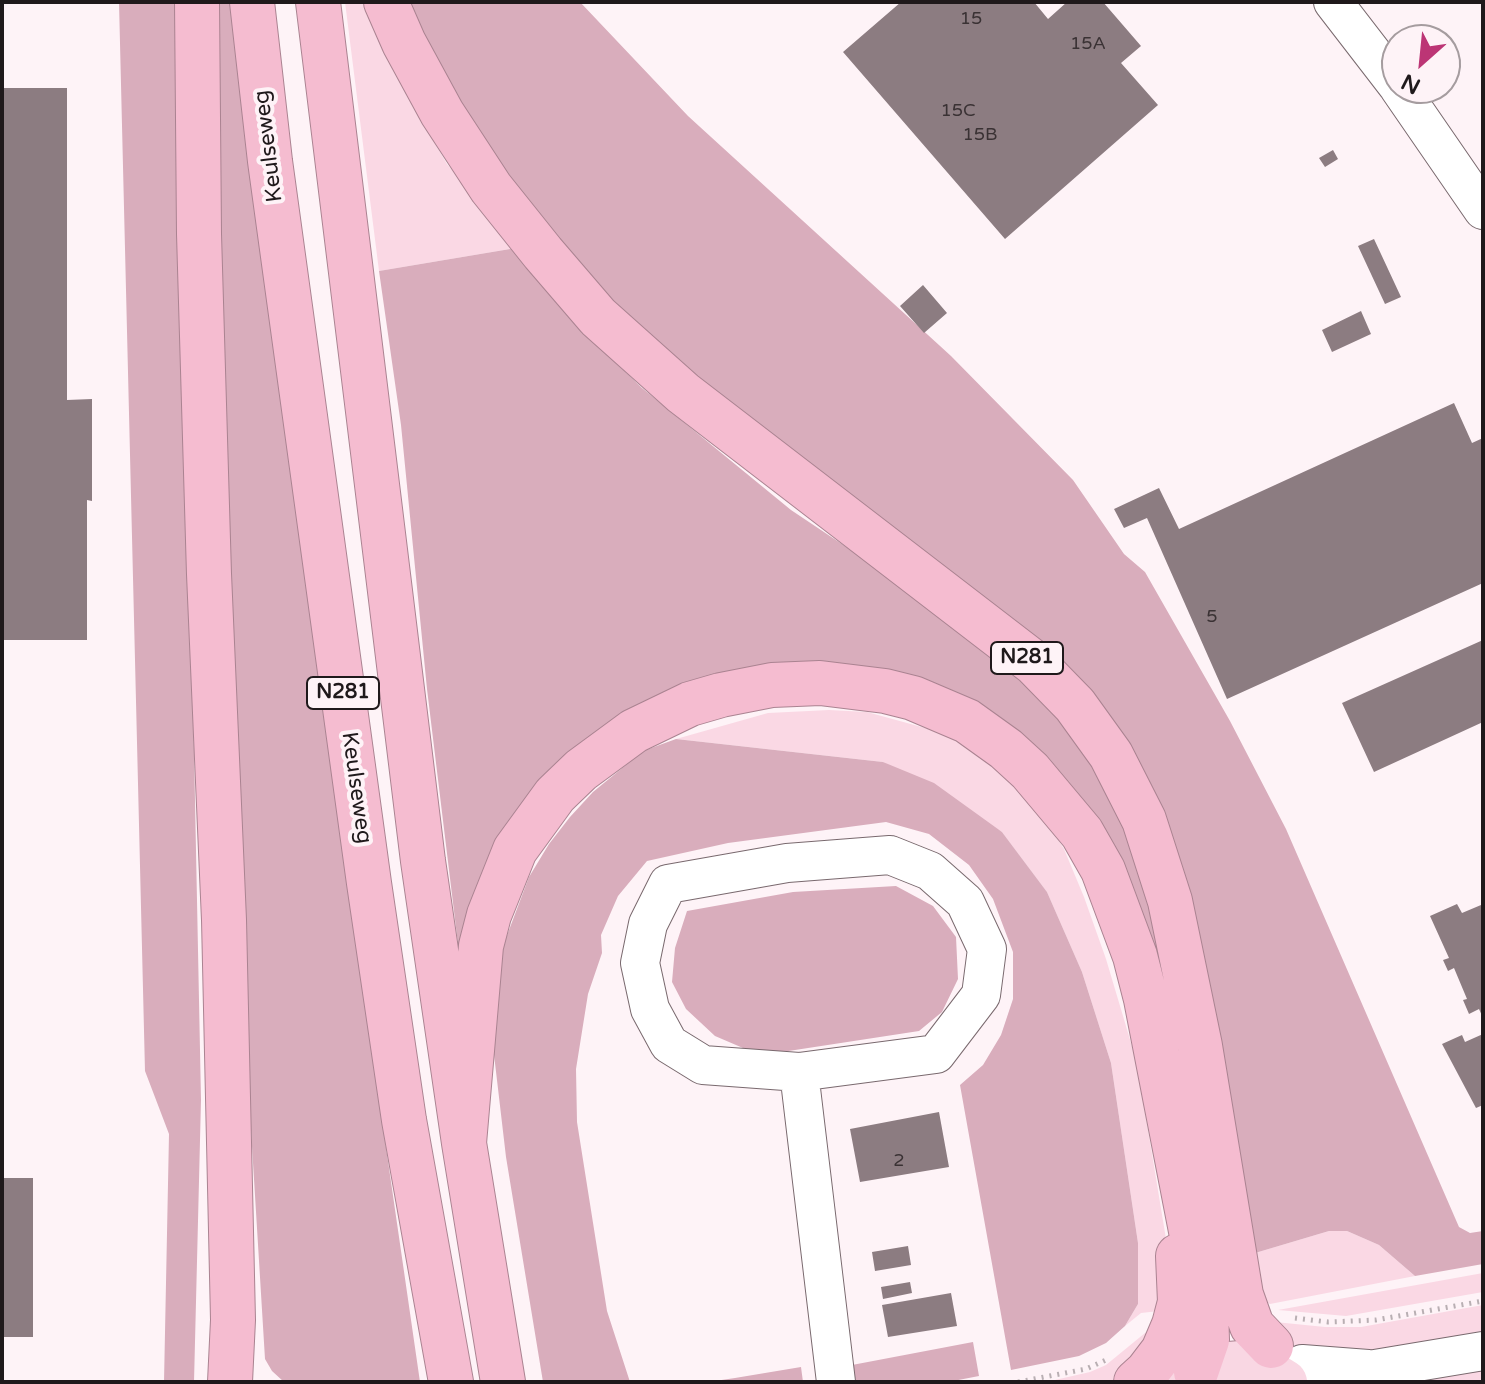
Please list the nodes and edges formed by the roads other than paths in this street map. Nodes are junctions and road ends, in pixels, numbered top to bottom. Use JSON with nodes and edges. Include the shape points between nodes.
{"nodes":[{"id":1,"x":197,"y":2,"type":"edge"},
{"id":2,"x":252,"y":2,"type":"edge"},
{"id":3,"x":318,"y":2,"type":"edge"},
{"id":4,"x":386,"y":2,"type":"edge"},
{"id":5,"x":1333,"y":2,"type":"edge"},
{"id":6,"x":1381,"y":64,"type":"edge"},
{"id":7,"x":1410,"y":104,"type":"edge"},
{"id":8,"x":1483,"y":210,"type":"edge"},
{"id":9,"x":799,"y":1072,"type":"junction"},
{"id":10,"x":464,"y":1143,"type":"junction"},
{"id":11,"x":1187,"y":1208,"type":"junction"},
{"id":12,"x":233,"y":1320,"type":"junction"},
{"id":13,"x":1483,"y":1351,"type":"edge"},
{"id":14,"x":1293,"y":1362,"type":"edge"},
{"id":15,"x":1126,"y":1368,"type":"edge"},
{"id":16,"x":1189,"y":1377,"type":"edge"},
{"id":17,"x":219,"y":1382,"type":"edge"},
{"id":18,"x":230,"y":1382,"type":"edge"},
{"id":19,"x":249,"y":1382,"type":"edge"},
{"id":20,"x":451,"y":1382,"type":"edge"},
{"id":21,"x":503,"y":1382,"type":"edge"},
{"id":22,"x":836,"y":1382,"type":"edge"}],
"edges":[{"from":1,"to":12,"type":"highway","via":[[201,296]]},
{"from":2,"to":20,"type":"highway","name":"Keulseweg","number":"N281","via":[[369,883]]},
{"from":3,"to":10,"type":"highway","number":"N281","via":[[423,861]]},
{"from":4,"to":14,"type":"highway","number":"N281","via":[[442,113],[491,188],[598,317],[683,393],[1034,663],[1075,705],[1111,755],[1144,820],[1170,901],[1241,1295]]},
{"from":5,"to":6,"type":"street"},
{"from":7,"to":8,"type":"street"},
{"from":9,"to":9,"type":"street","via":[[703,1065],[669,1044],[650,1009],[640,963],[648,924],[668,884],[787,863],[890,855],[930,871],[965,902],[987,949],[981,995],[936,1054]]},
{"from":9,"to":22,"type":"street"},
{"from":10,"to":11,"type":"highway","number":"N281","via":[[481,946],[489,915],[515,850],[555,795],[634,731],[690,704],[772,685],[839,685],[913,698],[967,721],[1030,771],[1082,833],[1103,870],[1135,956]]},
{"from":10,"to":21,"type":"highway","number":"N281"},
{"from":11,"to":15,"type":"highway","number":"N281","via":[[1177,1244],[1178,1311],[1163,1351]]},
{"from":11,"to":16,"type":"highway","number":"N281","via":[[1208,1323],[1204,1354]]},
{"from":12,"to":17,"type":"highway"},
{"from":12,"to":18,"type":"highway"},
{"from":12,"to":19,"type":"highway"},
{"from":13,"to":14,"type":"street","via":[[1375,1369]]},
{"from":14,"to":16,"type":"main road","via":[[1264,1369],[1218,1365]]}]}
